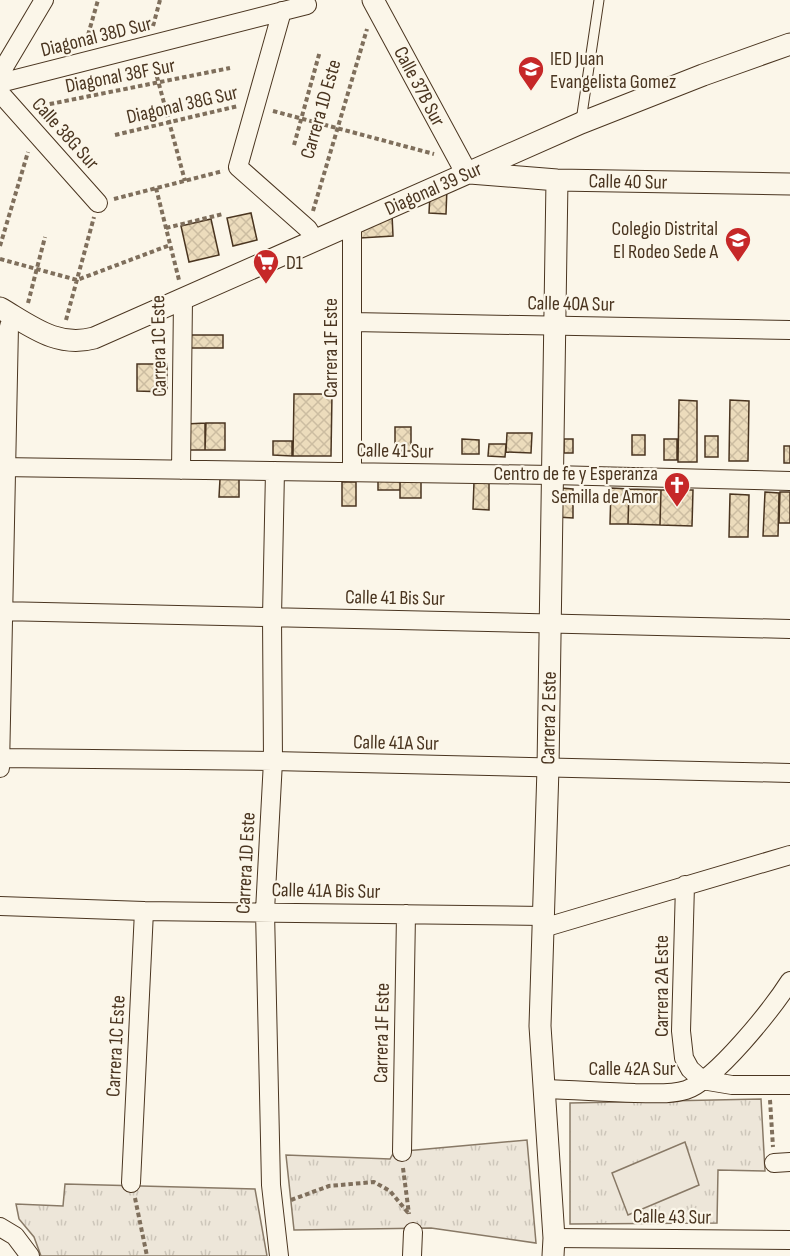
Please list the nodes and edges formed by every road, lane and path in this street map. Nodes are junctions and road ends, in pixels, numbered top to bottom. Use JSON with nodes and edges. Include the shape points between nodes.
{"nodes":[{"id":1,"x":44,"y":0,"type":"edge"},
{"id":2,"x":98,"y":0,"type":"edge"},
{"id":3,"x":160,"y":0,"type":"edge"},
{"id":4,"x":599,"y":0,"type":"edge"},
{"id":5,"x":374,"y":1,"type":"edge"},
{"id":6,"x":307,"y":5,"type":"dead end"},
{"id":7,"x":282,"y":12,"type":"junction"},
{"id":8,"x":790,"y":44,"type":"edge"},
{"id":9,"x":149,"y":45,"type":"junction"},
{"id":10,"x":320,"y":51,"type":"dead end"},
{"id":11,"x":80,"y":63,"type":"junction"},
{"id":12,"x":230,"y":68,"type":"dead end"},
{"id":13,"x":0,"y":74,"type":"edge"},
{"id":14,"x":0,"y":83,"type":"edge"},
{"id":15,"x":159,"y":83,"type":"junction"},
{"id":16,"x":0,"y":93,"type":"edge"},
{"id":17,"x":255,"y":104,"type":"junction"},
{"id":18,"x":16,"y":111,"type":"junction"},
{"id":19,"x":302,"y":118,"type":"junction"},
{"id":20,"x":169,"y":123,"type":"junction"},
{"id":21,"x":581,"y":123,"type":"junction"},
{"id":22,"x":337,"y":128,"type":"junction"},
{"id":23,"x":34,"y":131,"type":"junction"},
{"id":24,"x":115,"y":135,"type":"dead end"},
{"id":25,"x":294,"y":146,"type":"dead end"},
{"id":26,"x":238,"y":167,"type":"junction"},
{"id":27,"x":463,"y":167,"type":"junction"},
{"id":28,"x":557,"y":180,"type":"junction"},
{"id":29,"x":185,"y":181,"type":"junction"},
{"id":30,"x":790,"y":184,"type":"edge"},
{"id":31,"x":156,"y":188,"type":"junction"},
{"id":32,"x":98,"y":202,"type":"junction"},
{"id":33,"x":223,"y":214,"type":"dead end"},
{"id":34,"x":352,"y":223,"type":"junction"},
{"id":35,"x":166,"y":228,"type":"junction"},
{"id":36,"x":312,"y":234,"type":"junction"},
{"id":37,"x":45,"y":237,"type":"dead end"},
{"id":38,"x":0,"y":246,"type":"edge"},
{"id":39,"x":170,"y":246,"type":"junction"},
{"id":40,"x":0,"y":259,"type":"edge"},
{"id":41,"x":38,"y":269,"type":"junction"},
{"id":42,"x":77,"y":280,"type":"junction"},
{"id":43,"x":183,"y":299,"type":"junction"},
{"id":44,"x":13,"y":322,"type":"edge"},
{"id":45,"x":352,"y":322,"type":"junction"},
{"id":46,"x":555,"y":325,"type":"junction"},
{"id":47,"x":790,"y":330,"type":"edge"},
{"id":48,"x":70,"y":341,"type":"junction"},
{"id":49,"x":3,"y":467,"type":"edge"},
{"id":50,"x":181,"y":470,"type":"junction"},
{"id":51,"x":275,"y":471,"type":"junction"},
{"id":52,"x":352,"y":472,"type":"junction"},
{"id":53,"x":552,"y":475,"type":"junction"},
{"id":54,"x":790,"y":481,"type":"edge"},
{"id":55,"x":2,"y":611,"type":"edge"},
{"id":56,"x":272,"y":617,"type":"junction"},
{"id":57,"x":550,"y":622,"type":"junction"},
{"id":58,"x":790,"y":628,"type":"edge"},
{"id":59,"x":0,"y":758,"type":"edge"},
{"id":60,"x":273,"y":761,"type":"junction"},
{"id":61,"x":548,"y":768,"type":"junction"},
{"id":62,"x":0,"y":770,"type":"edge"},
{"id":63,"x":790,"y":773,"type":"edge"},
{"id":64,"x":790,"y":855,"type":"edge"},
{"id":65,"x":685,"y":885,"type":"junction"},
{"id":66,"x":0,"y":906,"type":"edge"},
{"id":67,"x":144,"y":911,"type":"junction"},
{"id":68,"x":264,"y":911,"type":"junction"},
{"id":69,"x":406,"y":914,"type":"junction"},
{"id":70,"x":543,"y":922,"type":"junction"},
{"id":71,"x":790,"y":981,"type":"edge"},
{"id":72,"x":702,"y":1080,"type":"junction"},
{"id":73,"x":790,"y":1085,"type":"edge"},
{"id":74,"x":769,"y":1086,"type":"junction"},
{"id":75,"x":543,"y":1089,"type":"junction"},
{"id":76,"x":402,"y":1152,"type":"joint"},
{"id":77,"x":782,"y":1162,"type":"edge"},
{"id":78,"x":131,"y":1183,"type":"joint"},
{"id":79,"x":274,"y":1208,"type":"junction"},
{"id":80,"x":411,"y":1223,"type":"junction"},
{"id":81,"x":0,"y":1227,"type":"edge"},
{"id":82,"x":790,"y":1240,"type":"edge"},
{"id":83,"x":554,"y":1247,"type":"edge"},
{"id":84,"x":30,"y":1256,"type":"edge"},
{"id":85,"x":147,"y":1256,"type":"edge"},
{"id":86,"x":279,"y":1256,"type":"edge"},
{"id":87,"x":412,"y":1256,"type":"edge"}],
"edges":[{"from":1,"to":13,"type":"street"},
{"from":2,"to":11,"type":"path"},
{"from":3,"to":9,"type":"path"},
{"from":4,"to":21,"type":"lane"},
{"from":5,"to":22,"type":"path","name":"Carrera 1D Este"},
{"from":5,"to":27,"type":"street","name":"Calle 37B Sur"},
{"from":6,"to":7,"type":"street","name":"Diagonal 38D Sur"},
{"from":7,"to":9,"type":"street","name":"Diagonal 38D Sur"},
{"from":7,"to":17,"type":"street"},
{"from":8,"to":21,"type":"street","name":"Diagonal 39 Sur"},
{"from":9,"to":11,"type":"street","name":"Diagonal 38D Sur"},
{"from":9,"to":15,"type":"path"},
{"from":10,"to":19,"type":"path"},
{"from":11,"to":14,"type":"street","name":"Diagonal 38D Sur"},
{"from":12,"to":15,"type":"path","name":"Diagonal 38F Sur"},
{"from":15,"to":18,"type":"path","name":"Diagonal 38F Sur"},
{"from":15,"to":20,"type":"path"},
{"from":16,"to":18,"type":"street","name":"Calle 38G Sur"},
{"from":17,"to":19,"type":"path","name":"Diagonal 38G Sur"},
{"from":17,"to":20,"type":"path","name":"Diagonal 38G Sur"},
{"from":17,"to":26,"type":"street"},
{"from":18,"to":23,"type":"street","name":"Calle 38G Sur"},
{"from":19,"to":22,"type":"path","name":"Diagonal 38G Sur"},
{"from":19,"to":25,"type":"path"},
{"from":20,"to":24,"type":"path","name":"Diagonal 38G Sur"},
{"from":20,"to":29,"type":"path"},
{"from":21,"to":27,"type":"street","name":"Diagonal 39 Sur"},
{"from":22,"to":27,"type":"path","name":"Diagonal 38G Sur"},
{"from":22,"to":36,"type":"path","name":"Carrera 1D Este"},
{"from":23,"to":32,"type":"street","name":"Calle 38G Sur"},
{"from":23,"to":38,"type":"path"},
{"from":26,"to":29,"type":"path"},
{"from":26,"to":36,"type":"street"},
{"from":27,"to":28,"type":"street","name":"Calle 40 Sur"},
{"from":27,"to":34,"type":"street","name":"Diagonal 39 Sur"},
{"from":28,"to":30,"type":"street","name":"Calle 40 Sur"},
{"from":28,"to":46,"type":"street","name":"Carrera 2 Este"},
{"from":29,"to":31,"type":"path"},
{"from":31,"to":32,"type":"path"},
{"from":31,"to":35,"type":"path","name":"Carrera 1C Este"},
{"from":32,"to":42,"type":"path"},
{"from":33,"to":35,"type":"path"},
{"from":34,"to":36,"type":"street","name":"Diagonal 39 Sur"},
{"from":34,"to":45,"type":"street","name":"Carrera 1F Este"},
{"from":35,"to":39,"type":"path","name":"Carrera 1C Este"},
{"from":36,"to":43,"type":"street","name":"Diagonal 39 Sur"},
{"from":37,"to":41,"type":"path"},
{"from":39,"to":42,"type":"path"},
{"from":39,"to":43,"type":"path","name":"Carrera 1C Este"},
{"from":40,"to":41,"type":"path"},
{"from":41,"to":42,"type":"path"},
{"from":41,"to":44,"type":"path"},
{"from":42,"to":48,"type":"path"},
{"from":43,"to":48,"type":"street","name":"Diagonal 39 Sur","via":[[94,338]]},
{"from":43,"to":50,"type":"street","name":"Carrera 1C Este"},
{"from":44,"to":48,"type":"street"},
{"from":44,"to":49,"type":"street"},
{"from":45,"to":46,"type":"street","name":"Calle 40A Sur"},
{"from":45,"to":52,"type":"street","name":"Carrera 1F Este"},
{"from":46,"to":47,"type":"street","name":"Calle 40A Sur"},
{"from":46,"to":53,"type":"street","name":"Carrera 2 Este"},
{"from":49,"to":50,"type":"street","name":"Calle 41 Sur"},
{"from":49,"to":55,"type":"street"},
{"from":50,"to":51,"type":"street","name":"Calle 41 Sur"},
{"from":51,"to":52,"type":"street","name":"Calle 41 Sur"},
{"from":51,"to":56,"type":"street","name":"Carrera 1D Este"},
{"from":52,"to":53,"type":"street","name":"Calle 41 Sur"},
{"from":53,"to":54,"type":"street","name":"Calle 41 Sur"},
{"from":53,"to":57,"type":"street","name":"Carrera 2 Este"},
{"from":55,"to":56,"type":"street","name":"Calle 41 Bis Sur"},
{"from":55,"to":59,"type":"street"},
{"from":56,"to":57,"type":"street","name":"Calle 41 Bis Sur"},
{"from":56,"to":60,"type":"street","name":"Carrera 1D Este"},
{"from":57,"to":58,"type":"street","name":"Calle 41 Bis Sur"},
{"from":57,"to":61,"type":"street","name":"Carrera 2 Este"},
{"from":59,"to":60,"type":"street","name":"Calle 41A Sur"},
{"from":59,"to":62,"type":"street"},
{"from":60,"to":61,"type":"street","name":"Calle 41A Sur"},
{"from":60,"to":68,"type":"street","name":"Carrera 1D Este"},
{"from":61,"to":63,"type":"street","name":"Calle 41A Sur"},
{"from":61,"to":70,"type":"street","name":"Carrera 2 Este"},
{"from":64,"to":65,"type":"street","name":"Calle 41A Bis Sur"},
{"from":65,"to":70,"type":"street","name":"Calle 41A Bis Sur"},
{"from":65,"to":72,"type":"street","name":"Carrera 2A Este","via":[[681,1030],[684,1058]]},
{"from":66,"to":67,"type":"street","name":"Calle 41A Bis Sur"},
{"from":67,"to":68,"type":"street","name":"Calle 41A Bis Sur"},
{"from":67,"to":78,"type":"street","name":"Carrera 1C Este"},
{"from":68,"to":69,"type":"street","name":"Calle 41A Bis Sur"},
{"from":68,"to":79,"type":"street","name":"Carrera 1D Este"},
{"from":69,"to":70,"type":"street","name":"Calle 41A Bis Sur"},
{"from":69,"to":76,"type":"street","name":"Carrera 1F Este"},
{"from":70,"to":75,"type":"street","name":"Carrera 2 Este"},
{"from":71,"to":72,"type":"street","via":[[754,1029]]},
{"from":72,"to":74,"type":"street","name":"Calle 42A Sur"},
{"from":72,"to":75,"type":"street","name":"Calle 42A Sur","via":[[686,1090],[664,1093]]},
{"from":73,"to":74,"type":"street","name":"Calle 42A Sur"},
{"from":74,"to":77,"type":"path"},
{"from":75,"to":83,"type":"street","name":"Carrera 2 Este"},
{"from":76,"to":80,"type":"path"},
{"from":78,"to":85,"type":"path"},
{"from":79,"to":80,"type":"path","via":[[329,1186],[374,1182],[390,1191]]},
{"from":79,"to":86,"type":"street","name":"Carrera 1D Este"},
{"from":80,"to":87,"type":"street"},
{"from":81,"to":84,"type":"street","via":[[15,1236]]},
{"from":82,"to":83,"type":"street","name":"Calle 43 Sur"}]}
